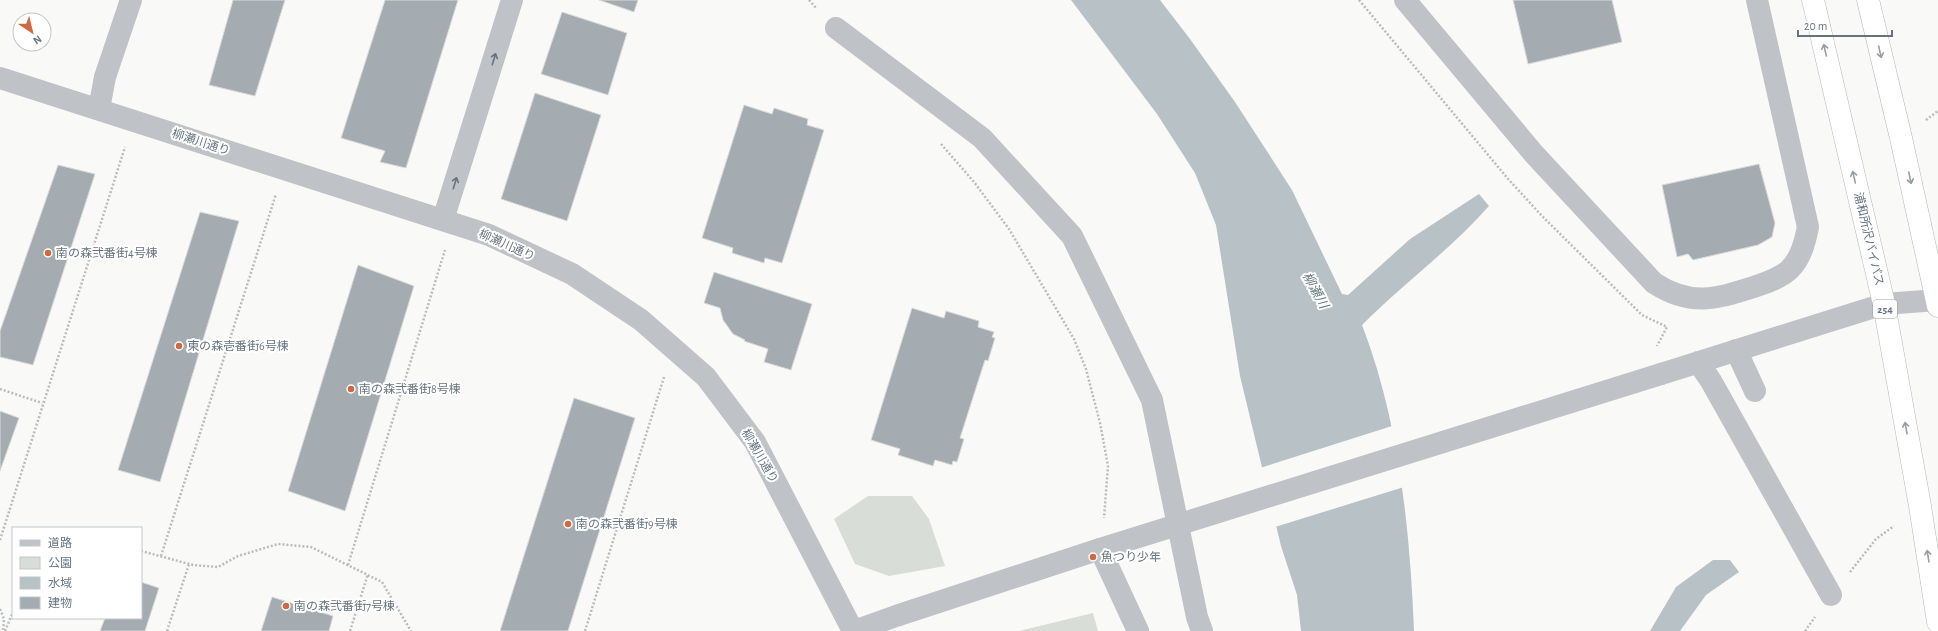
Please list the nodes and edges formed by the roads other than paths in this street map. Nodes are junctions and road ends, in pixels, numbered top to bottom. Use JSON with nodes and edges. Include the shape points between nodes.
{"nodes":[{"id":1,"x":131,"y":0,"type":"edge"},
{"id":2,"x":512,"y":0,"type":"edge"},
{"id":3,"x":1404,"y":0,"type":"edge"},
{"id":4,"x":1757,"y":0,"type":"edge"},
{"id":5,"x":1813,"y":0,"type":"edge"},
{"id":6,"x":1868,"y":0,"type":"edge"},
{"id":7,"x":836,"y":28,"type":"road end"},
{"id":8,"x":0,"y":78,"type":"edge"},
{"id":9,"x":99,"y":109,"type":"junction"},
{"id":10,"x":443,"y":220,"type":"junction"},
{"id":11,"x":1938,"y":302,"type":"edge"},
{"id":12,"x":1884,"y":304,"type":"junction"},
{"id":13,"x":1736,"y":350,"type":"junction"},
{"id":14,"x":1698,"y":362,"type":"junction"},
{"id":15,"x":1754,"y":391,"type":"dead end"},
{"id":16,"x":1100,"y":548,"type":"junction"},
{"id":17,"x":1831,"y":595,"type":"road end"},
{"id":18,"x":1938,"y":622,"type":"edge"},
{"id":19,"x":853,"y":631,"type":"edge"},
{"id":20,"x":1138,"y":631,"type":"edge"},
{"id":21,"x":1202,"y":631,"type":"edge"}],
"edges":[{"from":1,"to":9,"type":"street","via":[[105,78]]},
{"from":10,"to":2,"type":"street","one_way":true},
{"from":3,"to":4,"type":"street","via":[[1534,154],[1654,283],[1673,293],[1701,299],[1721,298],[1766,283],[1789,270],[1804,245],[1808,227]]},
{"from":12,"to":5,"type":"highway","name":"浦和所沢バイパス","number":"254","one_way":true},
{"from":6,"to":11,"type":"highway","one_way":true},
{"from":7,"to":21,"type":"street","via":[[982,138],[1072,236],[1152,400]]},
{"from":8,"to":9,"type":"street","name":"柳瀬川通り"},
{"from":9,"to":10,"type":"street","name":"柳瀬川通り"},
{"from":10,"to":19,"type":"street","name":"柳瀬川通り","via":[[489,235],[572,274],[641,320],[706,377],[755,442]]},
{"from":11,"to":12,"type":"street"},
{"from":12,"to":13,"type":"street"},
{"from":18,"to":12,"type":"highway","name":"浦和所沢バイパス","number":"254","one_way":true},
{"from":13,"to":14,"type":"street"},
{"from":13,"to":15,"type":"street"},
{"from":14,"to":16,"type":"street","bridge":true},
{"from":14,"to":17,"type":"street"},
{"from":16,"to":19,"type":"street"},
{"from":16,"to":20,"type":"street"}]}
